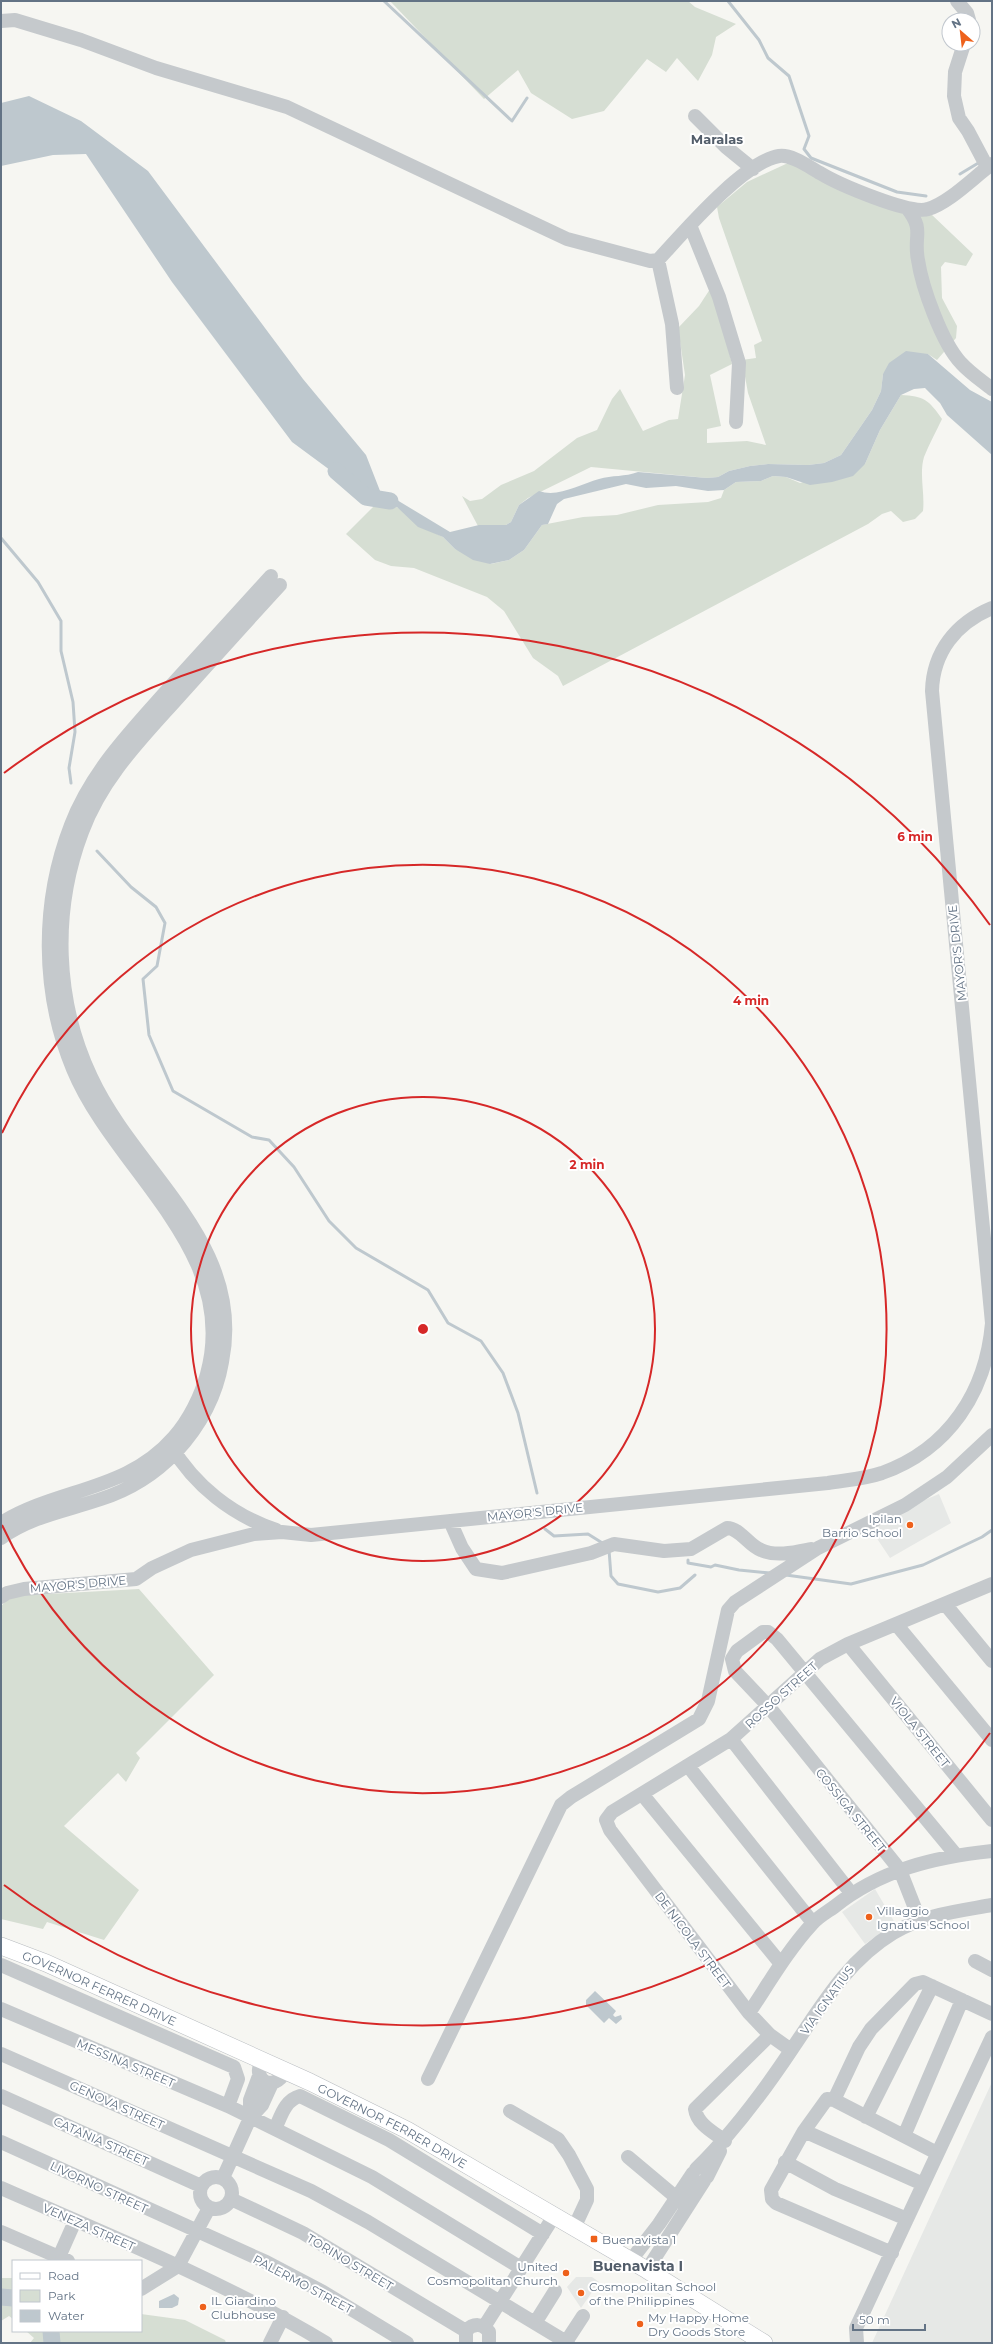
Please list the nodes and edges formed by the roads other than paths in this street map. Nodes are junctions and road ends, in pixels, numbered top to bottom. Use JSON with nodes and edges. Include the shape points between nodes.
{"nodes":[{"id":1,"x":956,"y":1,"type":"edge"},
{"id":2,"x":966,"y":12,"type":"edge"},
{"id":3,"x":1,"y":21,"type":"edge"},
{"id":4,"x":961,"y":52,"type":"edge"},
{"id":5,"x":695,"y":116,"type":"dead end"},
{"id":6,"x":990,"y":165,"type":"edge"},
{"id":7,"x":753,"y":169,"type":"junction"},
{"id":8,"x":907,"y":208,"type":"junction"},
{"id":9,"x":690,"y":225,"type":"junction"},
{"id":10,"x":658,"y":260,"type":"junction"},
{"id":11,"x":677,"y":388,"type":"dead end"},
{"id":12,"x":992,"y":389,"type":"edge"},
{"id":13,"x":736,"y":422,"type":"dead end"},
{"id":14,"x":275,"y":580,"type":"dead end"},
{"id":15,"x":992,"y":608,"type":"edge"},
{"id":16,"x":992,"y":1323,"type":"edge"},
{"id":17,"x":992,"y":1435,"type":"edge"},
{"id":18,"x":172,"y":1448,"type":"junction"},
{"id":19,"x":450,"y":1521,"type":"junction"},
{"id":20,"x":1,"y":1523,"type":"edge"},
{"id":21,"x":282,"y":1532,"type":"junction"},
{"id":22,"x":1,"y":1538,"type":"edge"},
{"id":23,"x":818,"y":1548,"type":"junction"},
{"id":24,"x":992,"y":1584,"type":"edge"},
{"id":25,"x":1,"y":1597,"type":"edge"},
{"id":26,"x":945,"y":1604,"type":"junction"},
{"id":27,"x":896,"y":1624,"type":"junction"},
{"id":28,"x":848,"y":1644,"type":"junction"},
{"id":29,"x":992,"y":1661,"type":"edge"},
{"id":30,"x":805,"y":1672,"type":"junction"},
{"id":31,"x":769,"y":1707,"type":"junction"},
{"id":32,"x":731,"y":1739,"type":"junction"},
{"id":33,"x":992,"y":1740,"type":"edge"},
{"id":34,"x":688,"y":1766,"type":"junction"},
{"id":35,"x":642,"y":1794,"type":"junction"},
{"id":36,"x":606,"y":1820,"type":"joint"},
{"id":37,"x":992,"y":1820,"type":"edge"},
{"id":38,"x":992,"y":1851,"type":"edge"},
{"id":39,"x":956,"y":1855,"type":"junction"},
{"id":40,"x":900,"y":1870,"type":"junction"},
{"id":41,"x":851,"y":1893,"type":"junction"},
{"id":42,"x":992,"y":1905,"type":"edge"},
{"id":43,"x":920,"y":1921,"type":"junction"},
{"id":44,"x":813,"y":1923,"type":"junction"},
{"id":45,"x":1,"y":1946,"type":"edge"},
{"id":46,"x":975,"y":1961,"type":"dead end"},
{"id":47,"x":781,"y":1964,"type":"junction"},
{"id":48,"x":1,"y":1965,"type":"edge"},
{"id":49,"x":992,"y":1970,"type":"edge"},
{"id":50,"x":932,"y":1986,"type":"junction"},
{"id":51,"x":962,"y":2000,"type":"junction"},
{"id":52,"x":1,"y":2009,"type":"edge"},
{"id":53,"x":749,"y":2013,"type":"junction"},
{"id":54,"x":992,"y":2014,"type":"edge"},
{"id":55,"x":770,"y":2035,"type":"junction"},
{"id":56,"x":992,"y":2037,"type":"edge"},
{"id":57,"x":791,"y":2050,"type":"junction"},
{"id":58,"x":1,"y":2054,"type":"edge"},
{"id":59,"x":260,"y":2068,"type":"junction"},
{"id":60,"x":285,"y":2072,"type":"junction"},
{"id":61,"x":428,"y":2080,"type":"dead end"},
{"id":62,"x":272,"y":2083,"type":"junction"},
{"id":63,"x":1,"y":2096,"type":"edge"},
{"id":64,"x":834,"y":2100,"type":"junction"},
{"id":65,"x":228,"y":2106,"type":"junction"},
{"id":66,"x":510,"y":2111,"type":"dead end"},
{"id":67,"x":866,"y":2117,"type":"junction"},
{"id":68,"x":250,"y":2118,"type":"junction"},
{"id":69,"x":275,"y":2129,"type":"junction"},
{"id":70,"x":804,"y":2131,"type":"junction"},
{"id":71,"x":904,"y":2136,"type":"junction"},
{"id":72,"x":725,"y":2141,"type":"junction"},
{"id":73,"x":1,"y":2142,"type":"edge"},
{"id":74,"x":937,"y":2153,"type":"junction"},
{"id":75,"x":233,"y":2157,"type":"junction"},
{"id":76,"x":628,"y":2157,"type":"dead end"},
{"id":77,"x":785,"y":2162,"type":"junction"},
{"id":78,"x":223,"y":2178,"type":"junction"},
{"id":79,"x":923,"y":2184,"type":"junction"},
{"id":80,"x":200,"y":2186,"type":"junction"},
{"id":81,"x":1,"y":2188,"type":"edge"},
{"id":82,"x":231,"y":2199,"type":"junction"},
{"id":83,"x":682,"y":2203,"type":"junction"},
{"id":84,"x":209,"y":2208,"type":"junction"},
{"id":85,"x":554,"y":2216,"type":"junction"},
{"id":86,"x":907,"y":2219,"type":"junction"},
{"id":87,"x":75,"y":2220,"type":"junction"},
{"id":88,"x":659,"y":2224,"type":"junction"},
{"id":89,"x":574,"y":2228,"type":"junction"},
{"id":90,"x":197,"y":2231,"type":"junction"},
{"id":91,"x":1,"y":2232,"type":"edge"},
{"id":92,"x":672,"y":2232,"type":"junction"},
{"id":93,"x":543,"y":2234,"type":"junction"},
{"id":94,"x":892,"y":2253,"type":"junction"},
{"id":95,"x":64,"y":2259,"type":"edge"},
{"id":96,"x":631,"y":2260,"type":"junction"},
{"id":97,"x":178,"y":2266,"type":"junction"},
{"id":98,"x":521,"y":2268,"type":"junction"},
{"id":99,"x":648,"y":2270,"type":"junction"},
{"id":100,"x":142,"y":2288,"type":"edge"},
{"id":101,"x":555,"y":2291,"type":"dead end"},
{"id":102,"x":499,"y":2303,"type":"junction"},
{"id":103,"x":583,"y":2316,"type":"dead end"},
{"id":104,"x":283,"y":2317,"type":"junction"},
{"id":105,"x":535,"y":2323,"type":"junction"},
{"id":106,"x":484,"y":2326,"type":"junction"},
{"id":107,"x":466,"y":2337,"type":"edge"},
{"id":108,"x":567,"y":2342,"type":"edge"},
{"id":109,"x":270,"y":2343,"type":"edge"},
{"id":110,"x":326,"y":2343,"type":"edge"},
{"id":111,"x":407,"y":2343,"type":"edge"},
{"id":112,"x":490,"y":2343,"type":"edge"},
{"id":113,"x":764,"y":2343,"type":"edge"},
{"id":114,"x":857,"y":2343,"type":"edge"}],
"edges":[{"from":1,"to":2,"type":"street"},
{"from":3,"to":10,"type":"street","via":[[15,20],[81,40],[156,68],[288,107],[566,240]]},
{"from":4,"to":6,"type":"street","via":[[955,72],[954,96],[959,118]]},
{"from":5,"to":7,"type":"street"},
{"from":6,"to":8,"type":"street","via":[[929,209],[922,211]]},
{"from":7,"to":8,"type":"street","via":[[778,156],[788,156],[823,175]]},
{"from":7,"to":9,"type":"street","via":[[710,203]]},
{"from":8,"to":12,"type":"street","via":[[918,224],[916,250],[919,266],[938,325],[961,363]]},
{"from":9,"to":10,"type":"street"},
{"from":9,"to":13,"type":"street","via":[[719,297],[739,363]]},
{"from":10,"to":11,"type":"street","via":[[672,324]]},
{"from":14,"to":18,"type":"street","via":[[130,751],[111,777],[96,801],[83,830],[65,898],[62,931],[63,980],[80,1051],[108,1108],[206,1248],[215,1268],[223,1301],[226,1340],[216,1388],[202,1420]]},
{"from":15,"to":16,"type":"street","name":"MAYOR'S DRIVE","via":[[962,626],[946,644],[938,658],[932,691]]},
{"from":16,"to":19,"type":"street","name":"MAYOR'S DRIVE","via":[[985,1366],[978,1385],[959,1417],[922,1452],[881,1473],[828,1483]]},
{"from":17,"to":23,"type":"street","via":[[947,1477],[905,1505]]},
{"from":18,"to":20,"type":"street","via":[[114,1480],[47,1500]]},
{"from":18,"to":21,"type":"street","via":[[211,1494],[228,1508]]},
{"from":18,"to":22,"type":"street","via":[[152,1473],[119,1492],[48,1514]]},
{"from":19,"to":21,"type":"street","name":"MAYOR'S DRIVE","via":[[311,1535]]},
{"from":19,"to":23,"type":"street","via":[[462,1548],[476,1569],[494,1573],[591,1553],[614,1544],[664,1550],[692,1549],[727,1528],[756,1548],[768,1552],[795,1552]]},
{"from":21,"to":25,"type":"street","name":"MAYOR'S DRIVE","via":[[254,1534],[208,1544],[171,1558],[136,1579],[14,1590]]},
{"from":23,"to":61,"type":"street","via":[[749,1592],[728,1610],[708,1701],[699,1719],[561,1805]]},
{"from":24,"to":26,"type":"street","name":"ROSSO STREET"},
{"from":26,"to":27,"type":"street","name":"ROSSO STREET"},
{"from":26,"to":29,"type":"street"},
{"from":27,"to":28,"type":"street","name":"ROSSO STREET"},
{"from":27,"to":33,"type":"street"},
{"from":28,"to":30,"type":"street","name":"ROSSO STREET","via":[[820,1659]]},
{"from":28,"to":37,"type":"street","name":"VIOLA STREET"},
{"from":30,"to":31,"type":"street","name":"ROSSO STREET"},
{"from":30,"to":31,"type":"street","name":"COSSIGA STREET","via":[[768,1632],[757,1635],[737,1651],[732,1659],[733,1667]]},
{"from":30,"to":39,"type":"street"},
{"from":31,"to":32,"type":"street","name":"ROSSO STREET"},
{"from":31,"to":40,"type":"street","name":"COSSIGA STREET"},
{"from":32,"to":34,"type":"street","name":"ROSSO STREET"},
{"from":32,"to":41,"type":"street"},
{"from":34,"to":35,"type":"street","name":"ROSSO STREET"},
{"from":34,"to":44,"type":"street"},
{"from":35,"to":36,"type":"street","name":"ROSSO STREET","via":[[612,1812]]},
{"from":35,"to":47,"type":"street"},
{"from":36,"to":53,"type":"street","name":"DE NICOLA STREET","via":[[610,1830]]},
{"from":38,"to":39,"type":"street"},
{"from":39,"to":40,"type":"street"},
{"from":40,"to":41,"type":"street","via":[[873,1880]]},
{"from":40,"to":43,"type":"street","name":"COSSIGA STREET"},
{"from":41,"to":44,"type":"street"},
{"from":42,"to":43,"type":"street","name":"VIA IGNATIUS","via":[[950,1912]]},
{"from":43,"to":57,"type":"street","name":"VIA IGNATIUS","via":[[894,1932],[856,1961],[839,1980]]},
{"from":44,"to":47,"type":"street"},
{"from":45,"to":59,"type":"main road","name":"GOVERNOR FERRER DRIVE","via":[[46,1963]]},
{"from":46,"to":49,"type":"street"},
{"from":47,"to":53,"type":"street"},
{"from":48,"to":65,"type":"street","via":[[234,2067],[238,2079]]},
{"from":50,"to":51,"type":"street"},
{"from":50,"to":64,"type":"street","via":[[923,1982],[915,1984],[871,2029],[859,2047]]},
{"from":50,"to":67,"type":"street"},
{"from":51,"to":54,"type":"street"},
{"from":51,"to":71,"type":"street"},
{"from":52,"to":65,"type":"street","name":"MESSINA STREET"},
{"from":53,"to":55,"type":"street","name":"DE NICOLA STREET"},
{"from":55,"to":57,"type":"street","name":"DE NICOLA STREET"},
{"from":55,"to":72,"type":"street","via":[[695,2109],[701,2123]]},
{"from":56,"to":74,"type":"street"},
{"from":57,"to":72,"type":"street","name":"VIA IGNATIUS"},
{"from":58,"to":75,"type":"street","name":"GENOVA STREET"},
{"from":59,"to":60,"type":"main road","name":"GOVERNOR FERRER DRIVE"},
{"from":59,"to":62,"type":"street","via":[[265,2082]]},
{"from":59,"to":68,"type":"street","via":[[250,2100]]},
{"from":60,"to":62,"type":"street","via":[[280,2080]]},
{"from":60,"to":85,"type":"main road","name":"GOVERNOR FERRER DRIVE","via":[[407,2130]]},
{"from":62,"to":68,"type":"street","via":[[262,2105]]},
{"from":63,"to":80,"type":"street","name":"CATANIA STREET"},
{"from":64,"to":67,"type":"street"},
{"from":64,"to":70,"type":"street","via":[[824,2101]]},
{"from":65,"to":68,"type":"street","name":"MESSINA STREET"},
{"from":66,"to":89,"type":"street","via":[[558,2139],[569,2155],[587,2189],[587,2200]]},
{"from":67,"to":71,"type":"street"},
{"from":68,"to":69,"type":"street","name":"MESSINA STREET"},
{"from":68,"to":75,"type":"street"},
{"from":69,"to":93,"type":"street","via":[[287,2104],[292,2098],[300,2096],[390,2140]]},
{"from":69,"to":98,"type":"street","name":"MESSINA STREET","via":[[372,2177]]},
{"from":70,"to":77,"type":"street"},
{"from":70,"to":79,"type":"street"},
{"from":71,"to":74,"type":"street"},
{"from":72,"to":83,"type":"street","name":"VIA IGNATIUS"},
{"from":73,"to":90,"type":"street","name":"LIVORNO STREET"},
{"from":74,"to":79,"type":"street"},
{"from":75,"to":78,"type":"street"},
{"from":75,"to":102,"type":"street","name":"GENOVA STREET","via":[[311,2191],[368,2222]]},
{"from":76,"to":83,"type":"street"},
{"from":77,"to":86,"type":"street","via":[[835,2189]]},
{"from":77,"to":94,"type":"street","via":[[771,2190],[772,2199],[776,2203]]},
{"from":78,"to":80,"type":"street","via":[[210,2177]]},
{"from":78,"to":82,"type":"street","via":[[231,2187]]},
{"from":79,"to":86,"type":"street"},
{"from":80,"to":84,"type":"street","via":[[200,2199]]},
{"from":81,"to":87,"type":"street","name":"VENEZA STREET"},
{"from":82,"to":84,"type":"street","via":[[222,2208]]},
{"from":82,"to":107,"type":"street","name":"TORINO STREET","via":[[303,2233]]},
{"from":83,"to":88,"type":"street","name":"VIA IGNATIUS"},
{"from":83,"to":92,"type":"street","name":"VIA IGNATIUS"},
{"from":84,"to":90,"type":"street"},
{"from":85,"to":89,"type":"main road","name":"GOVERNOR FERRER DRIVE"},
{"from":85,"to":93,"type":"street"},
{"from":86,"to":94,"type":"street"},
{"from":87,"to":95,"type":"street"},
{"from":87,"to":97,"type":"street","name":"VENEZA STREET"},
{"from":88,"to":92,"type":"street"},
{"from":88,"to":96,"type":"street","name":"VIA IGNATIUS"},
{"from":89,"to":96,"type":"main road","name":"GOVERNOR FERRER DRIVE"},
{"from":90,"to":97,"type":"street"},
{"from":90,"to":111,"type":"street","name":"PALERMO STREET","via":[[324,2292]]},
{"from":91,"to":95,"type":"street"},
{"from":92,"to":99,"type":"street","name":"VIA IGNATIUS"},
{"from":93,"to":98,"type":"street"},
{"from":94,"to":114,"type":"street","via":[[856,2328]]},
{"from":96,"to":99,"type":"main road","name":"GOVERNOR FERRER DRIVE"},
{"from":97,"to":100,"type":"street"},
{"from":97,"to":104,"type":"street","name":"VENEZA STREET"},
{"from":98,"to":102,"type":"street"},
{"from":99,"to":113,"type":"main road","name":"GOVERNOR FERRER DRIVE"},
{"from":101,"to":105,"type":"street"},
{"from":102,"to":105,"type":"street","name":"GENOVA STREET"},
{"from":102,"to":106,"type":"street"},
{"from":103,"to":108,"type":"street"},
{"from":104,"to":109,"type":"street"},
{"from":104,"to":110,"type":"street","name":"VENEZA STREET"},
{"from":105,"to":108,"type":"street","name":"GENOVA STREET"},
{"from":106,"to":107,"type":"street","via":[[474,2325]]},
{"from":106,"to":112,"type":"street","via":[[490,2335]]}]}
